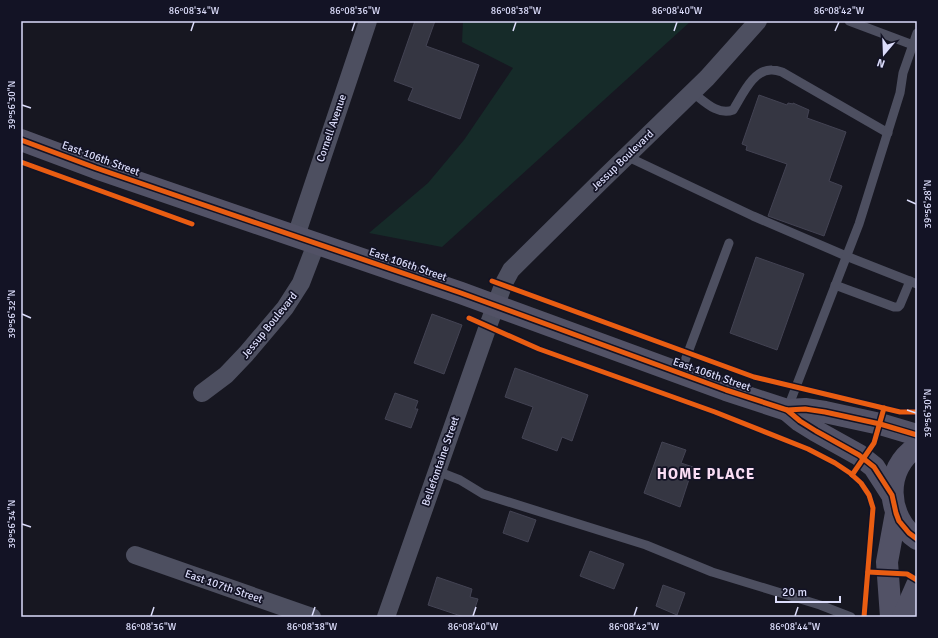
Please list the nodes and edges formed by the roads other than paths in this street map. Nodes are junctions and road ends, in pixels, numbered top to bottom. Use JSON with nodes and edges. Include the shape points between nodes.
{"nodes":[{"id":1,"x":368,"y":21,"type":"edge"},
{"id":2,"x":758,"y":21,"type":"edge"},
{"id":3,"x":849,"y":21,"type":"edge"},
{"id":4,"x":917,"y":33,"type":"edge"},
{"id":5,"x":913,"y":45,"type":"junction"},
{"id":6,"x":692,"y":92,"type":"junction"},
{"id":7,"x":888,"y":133,"type":"junction"},
{"id":8,"x":21,"y":140,"type":"edge"},
{"id":9,"x":626,"y":156,"type":"junction"},
{"id":10,"x":296,"y":236,"type":"junction"},
{"id":11,"x":729,"y":243,"type":"dead end"},
{"id":12,"x":316,"y":244,"type":"junction"},
{"id":13,"x":846,"y":256,"type":"junction"},
{"id":14,"x":914,"y":283,"type":"edge"},
{"id":15,"x":835,"y":285,"type":"junction"},
{"id":16,"x":496,"y":306,"type":"junction"},
{"id":17,"x":680,"y":374,"type":"junction"},
{"id":18,"x":202,"y":393,"type":"dead end"},
{"id":19,"x":787,"y":410,"type":"junction"},
{"id":20,"x":917,"y":435,"type":"edge"},
{"id":21,"x":917,"y":447,"type":"edge"},
{"id":22,"x":437,"y":471,"type":"junction"},
{"id":23,"x":894,"y":504,"type":"junction"},
{"id":24,"x":917,"y":539,"type":"edge"},
{"id":25,"x":135,"y":555,"type":"dead end"},
{"id":26,"x":917,"y":585,"type":"edge"},
{"id":27,"x":312,"y":617,"type":"edge"},
{"id":28,"x":386,"y":617,"type":"edge"},
{"id":29,"x":851,"y":617,"type":"edge"},
{"id":30,"x":891,"y":617,"type":"edge"},
{"id":31,"x":903,"y":617,"type":"edge"}],
"edges":[{"from":1,"to":10,"type":"street","name":"Cornell Avenue"},
{"from":2,"to":6,"type":"street","name":"Jessup Boulevard"},
{"from":3,"to":5,"type":"lane"},
{"from":4,"to":5,"type":"lane"},
{"from":5,"to":7,"type":"lane"},
{"from":6,"to":7,"type":"lane","via":[[721,112],[728,112],[733,110],[752,80],[761,72],[782,72]]},
{"from":6,"to":9,"type":"street","name":"Jessup Boulevard"},
{"from":7,"to":13,"type":"lane"},
{"from":8,"to":10,"type":"street","name":"East 106th Street"},
{"from":9,"to":13,"type":"lane","via":[[752,216]]},
{"from":9,"to":16,"type":"street","name":"Jessup Boulevard","via":[[512,270],[504,283]]},
{"from":10,"to":12,"type":"street","name":"East 106th Street"},
{"from":11,"to":17,"type":"lane"},
{"from":12,"to":16,"type":"street","name":"East 106th Street"},
{"from":12,"to":18,"type":"street","name":"Jessup Boulevard","via":[[301,284],[285,308],[226,375]]},
{"from":13,"to":14,"type":"lane"},
{"from":13,"to":15,"type":"lane"},
{"from":14,"to":15,"type":"lane","via":[[900,305],[894,307]]},
{"from":15,"to":19,"type":"lane"},
{"from":16,"to":17,"type":"street","name":"East 106th Street"},
{"from":16,"to":22,"type":"street","name":"Bellefontaine Street"},
{"from":17,"to":19,"type":"street","name":"East 106th Street"},
{"from":19,"to":20,"type":"street","name":"East 106th Street","via":[[825,412]]},
{"from":19,"to":23,"type":"street","name":"East 106th Street","via":[[800,421],[859,455],[874,467]]},
{"from":21,"to":23,"type":"street","via":[[906,456],[895,474],[892,484]]},
{"from":22,"to":28,"type":"street","name":"Bellefontaine Street"},
{"from":22,"to":29,"type":"lane","via":[[460,480],[483,494],[646,545],[712,572]]},
{"from":23,"to":24,"type":"street","name":"East 106th Street","via":[[904,527]]},
{"from":23,"to":30,"type":"street","via":[[887,562]]},
{"from":25,"to":27,"type":"street","name":"East 107th Street"},
{"from":26,"to":31,"type":"street"}]}
